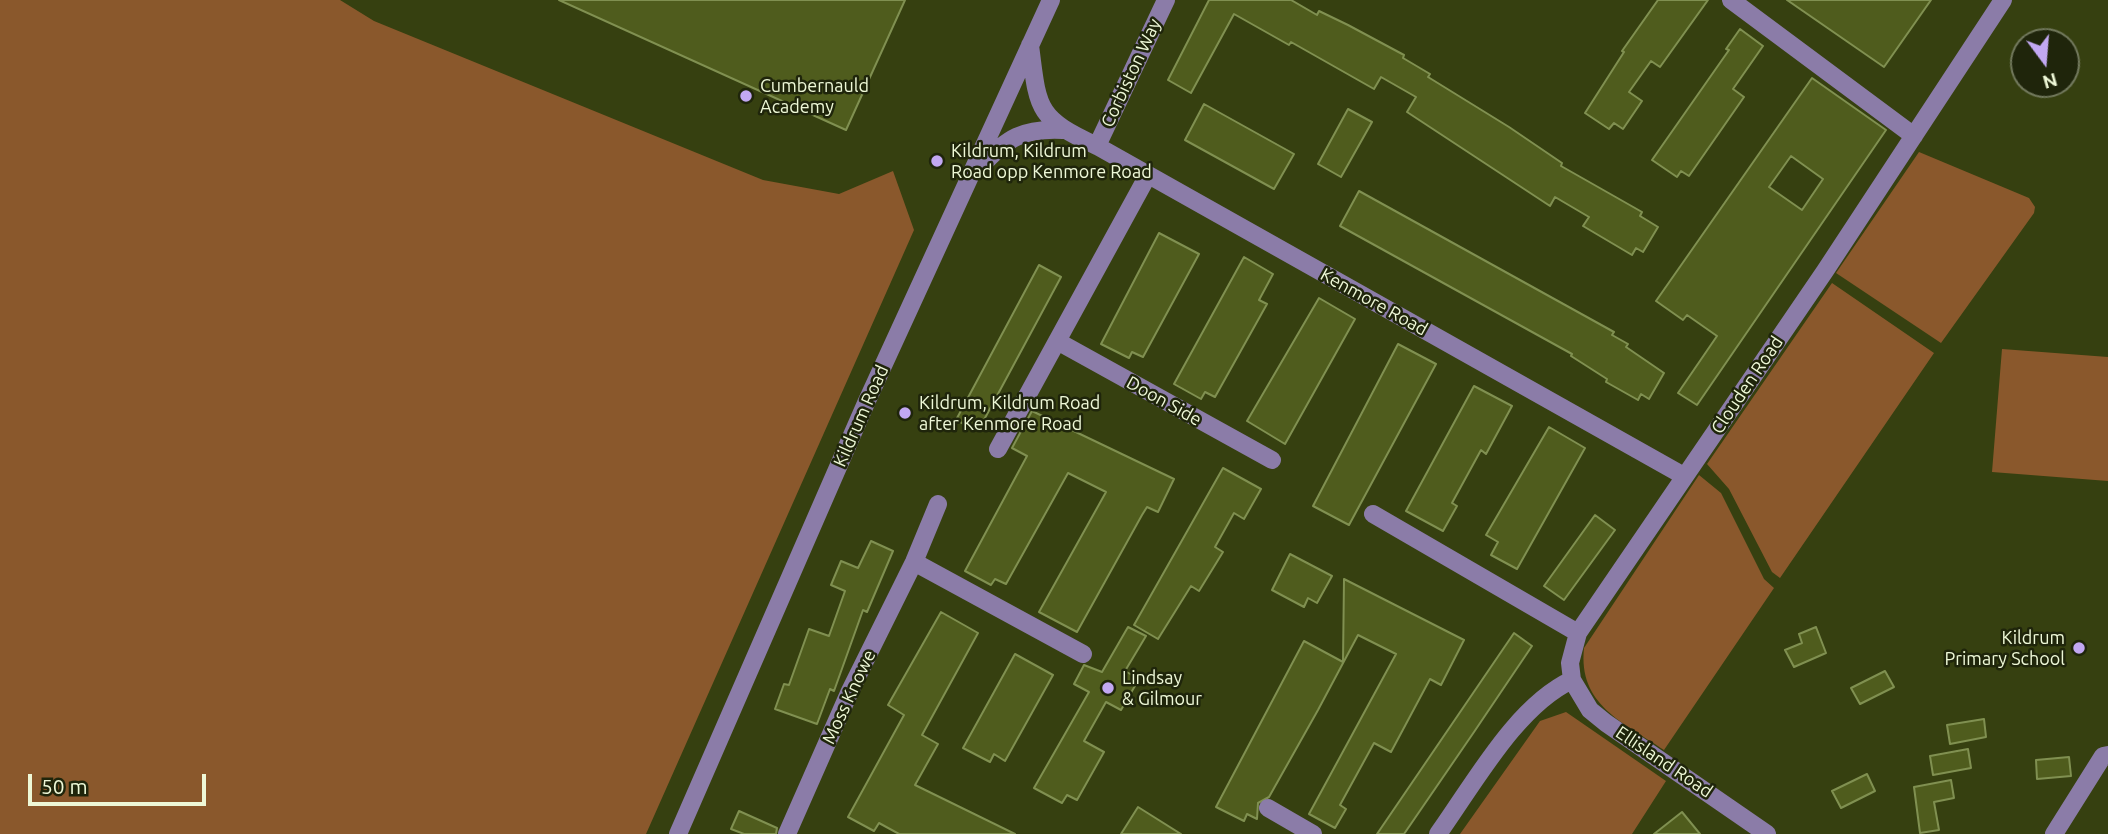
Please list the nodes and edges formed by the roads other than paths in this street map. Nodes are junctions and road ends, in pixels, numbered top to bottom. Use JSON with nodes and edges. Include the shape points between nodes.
{"nodes":[{"id":1,"x":1051,"y":0,"type":"edge"},
{"id":2,"x":1166,"y":0,"type":"edge"},
{"id":3,"x":1731,"y":0,"type":"edge"},
{"id":4,"x":2003,"y":0,"type":"edge"},
{"id":5,"x":1030,"y":45,"type":"junction"},
{"id":6,"x":1063,"y":130,"type":"junction"},
{"id":7,"x":1914,"y":136,"type":"junction"},
{"id":8,"x":1097,"y":145,"type":"junction"},
{"id":9,"x":1147,"y":175,"type":"junction"},
{"id":10,"x":968,"y":181,"type":"junction"},
{"id":11,"x":1057,"y":341,"type":"junction"},
{"id":12,"x":998,"y":449,"type":"dead end"},
{"id":13,"x":1272,"y":460,"type":"dead end"},
{"id":14,"x":1684,"y":476,"type":"junction"},
{"id":15,"x":938,"y":504,"type":"dead end"},
{"id":16,"x":1373,"y":514,"type":"dead end"},
{"id":17,"x":915,"y":562,"type":"junction"},
{"id":18,"x":1578,"y":633,"type":"junction"},
{"id":19,"x":1083,"y":654,"type":"dead end"},
{"id":20,"x":1572,"y":680,"type":"junction"},
{"id":21,"x":2108,"y":755,"type":"edge"},
{"id":22,"x":1268,"y":808,"type":"dead end"},
{"id":23,"x":678,"y":834,"type":"edge"},
{"id":24,"x":787,"y":834,"type":"edge"},
{"id":25,"x":1313,"y":834,"type":"edge"},
{"id":26,"x":1438,"y":834,"type":"edge"},
{"id":27,"x":1768,"y":834,"type":"edge"},
{"id":28,"x":2054,"y":834,"type":"edge"}],
"edges":[{"from":1,"to":5,"type":"street","name":"Kildrum Road"},
{"from":2,"to":8,"type":"street","name":"Corbiston Way"},
{"from":3,"to":7,"type":"street"},
{"from":4,"to":7,"type":"street","name":"Clouden Road"},
{"from":5,"to":6,"type":"street","name":"Kenmore Road","via":[[1040,107]]},
{"from":5,"to":10,"type":"street","name":"Kildrum Road"},
{"from":6,"to":8,"type":"street","name":"Kenmore Road"},
{"from":6,"to":10,"type":"street","name":"Kenmore Road","via":[[1041,129],[1002,143]]},
{"from":7,"to":14,"type":"street","name":"Clouden Road"},
{"from":8,"to":9,"type":"street","name":"Kenmore Road"},
{"from":9,"to":11,"type":"street"},
{"from":9,"to":14,"type":"street","name":"Kenmore Road"},
{"from":10,"to":23,"type":"street","name":"Kildrum Road","via":[[866,402]]},
{"from":11,"to":12,"type":"street"},
{"from":11,"to":13,"type":"street","name":"Doon Side"},
{"from":14,"to":18,"type":"street","name":"Clouden Road"},
{"from":15,"to":17,"type":"street","name":"Moss Knowe"},
{"from":16,"to":18,"type":"street"},
{"from":17,"to":19,"type":"street"},
{"from":17,"to":24,"type":"street","name":"Moss Knowe","via":[[850,691]]},
{"from":18,"to":20,"type":"street","name":"Clouden Road","via":[[1570,663]]},
{"from":20,"to":26,"type":"street","via":[[1555,688],[1532,710]]},
{"from":20,"to":27,"type":"street","name":"Ellisland Road","via":[[1590,710],[1606,723]]},
{"from":21,"to":28,"type":"street","via":[[2103,756]]},
{"from":22,"to":25,"type":"street"}]}
